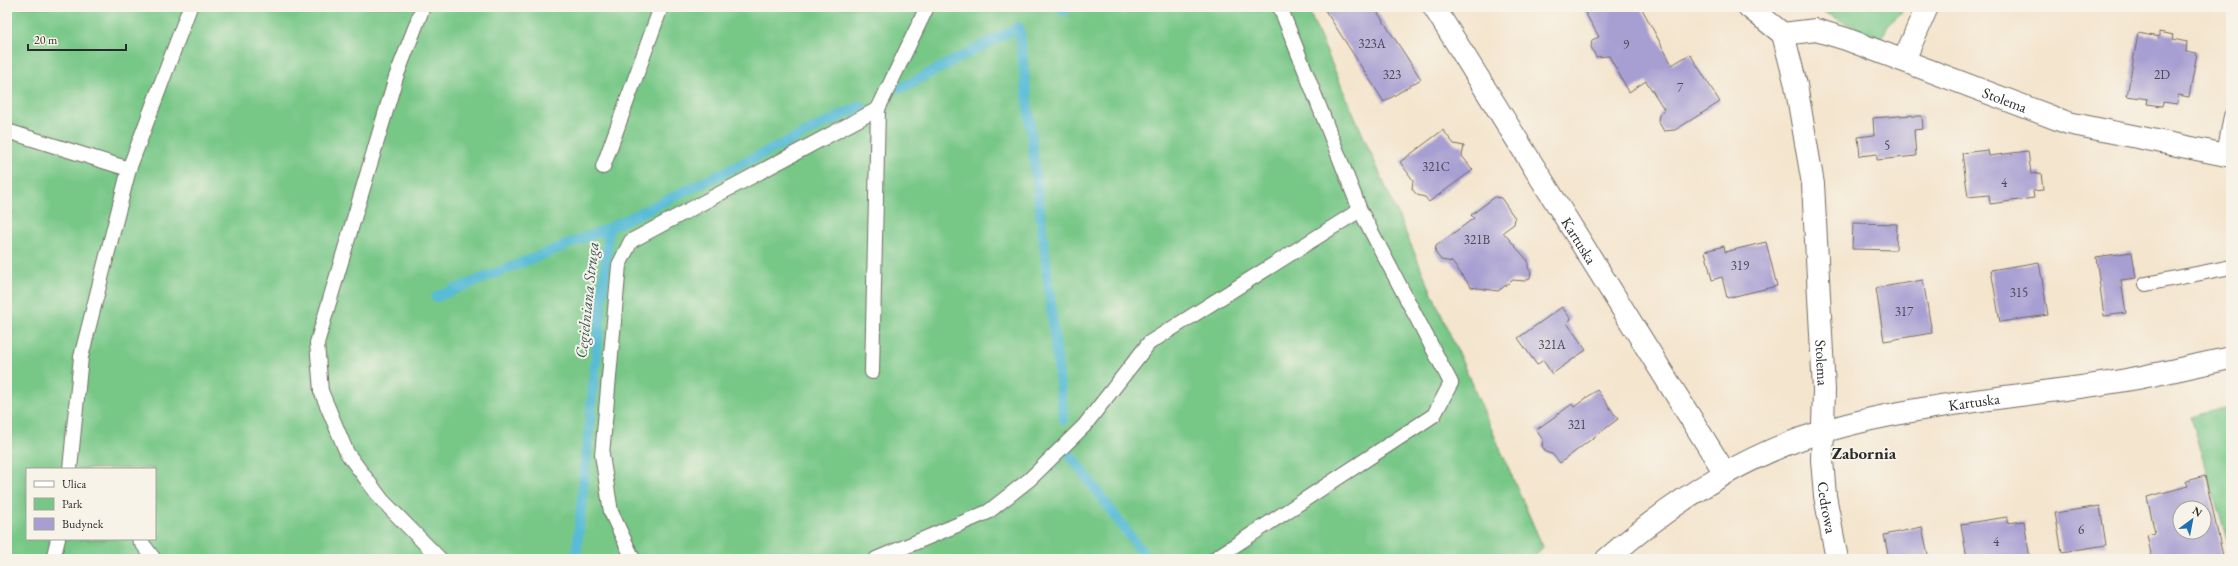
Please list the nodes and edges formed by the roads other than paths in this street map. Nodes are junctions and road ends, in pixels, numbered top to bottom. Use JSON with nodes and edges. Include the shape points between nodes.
{"nodes":[{"id":1,"x":190,"y":7,"type":"edge"},
{"id":2,"x":424,"y":7,"type":"edge"},
{"id":3,"x":661,"y":7,"type":"edge"},
{"id":4,"x":927,"y":7,"type":"edge"},
{"id":5,"x":1280,"y":7,"type":"edge"},
{"id":6,"x":1434,"y":7,"type":"edge"},
{"id":7,"x":1750,"y":7,"type":"edge"},
{"id":8,"x":1927,"y":7,"type":"edge"},
{"id":9,"x":1783,"y":34,"type":"junction"},
{"id":10,"x":1904,"y":60,"type":"junction"},
{"id":11,"x":878,"y":109,"type":"junction"},
{"id":12,"x":2231,"y":116,"type":"edge"},
{"id":13,"x":7,"y":131,"type":"edge"},
{"id":14,"x":2228,"y":155,"type":"edge"},
{"id":15,"x":603,"y":167,"type":"dead end"},
{"id":16,"x":129,"y":169,"type":"junction"},
{"id":17,"x":1360,"y":210,"type":"junction"},
{"id":18,"x":2231,"y":267,"type":"edge"},
{"id":19,"x":2146,"y":284,"type":"dead end"},
{"id":20,"x":2231,"y":358,"type":"edge"},
{"id":21,"x":872,"y":372,"type":"dead end"},
{"id":22,"x":1824,"y":431,"type":"junction"},
{"id":23,"x":70,"y":468,"type":"edge"},
{"id":24,"x":1725,"y":474,"type":"junction"},
{"id":25,"x":58,"y":540,"type":"edge"},
{"id":26,"x":140,"y":540,"type":"edge"},
{"id":27,"x":53,"y":559,"type":"edge"},
{"id":28,"x":154,"y":559,"type":"edge"},
{"id":29,"x":440,"y":559,"type":"edge"},
{"id":30,"x":633,"y":559,"type":"edge"},
{"id":31,"x":876,"y":559,"type":"edge"},
{"id":32,"x":1214,"y":559,"type":"edge"},
{"id":33,"x":1607,"y":559,"type":"edge"},
{"id":34,"x":1837,"y":559,"type":"edge"}],
"edges":[{"from":1,"to":16,"type":"lane"},
{"from":2,"to":29,"type":"lane","via":[[396,77],[317,343],[320,391],[347,453],[382,500]]},
{"from":3,"to":15,"type":"lane"},
{"from":4,"to":11,"type":"lane"},
{"from":5,"to":17,"type":"lane"},
{"from":6,"to":24,"type":"street","name":"Kartuska"},
{"from":7,"to":9,"type":"street"},
{"from":8,"to":10,"type":"street"},
{"from":9,"to":10,"type":"street","name":"Stolema","via":[[1816,30]]},
{"from":9,"to":22,"type":"street","name":"Stolema","via":[[1796,85],[1813,184],[1824,383]]},
{"from":10,"to":14,"type":"street","name":"Stolema","via":[[2068,123]]},
{"from":11,"to":21,"type":"lane"},
{"from":11,"to":30,"type":"lane","via":[[631,241],[619,265],[602,455],[611,512]]},
{"from":12,"to":14,"type":"lane"},
{"from":13,"to":16,"type":"lane"},
{"from":16,"to":23,"type":"lane","via":[[81,357]]},
{"from":17,"to":31,"type":"lane","via":[[1149,343],[1084,426],[1030,479],[988,512]]},
{"from":17,"to":32,"type":"lane","via":[[1451,383],[1434,415]]},
{"from":18,"to":19,"type":"lane"},
{"from":20,"to":22,"type":"street","name":"Kartuska","via":[[2127,380],[1904,412]]},
{"from":22,"to":24,"type":"street","name":"Kartuska","via":[[1774,450]]},
{"from":22,"to":34,"type":"street","name":"Cedrowa","via":[[1822,460],[1825,496]]},
{"from":24,"to":33,"type":"street","name":"Kartuska","via":[[1646,526]]},
{"from":25,"to":27,"type":"lane"},
{"from":26,"to":28,"type":"lane"}]}
